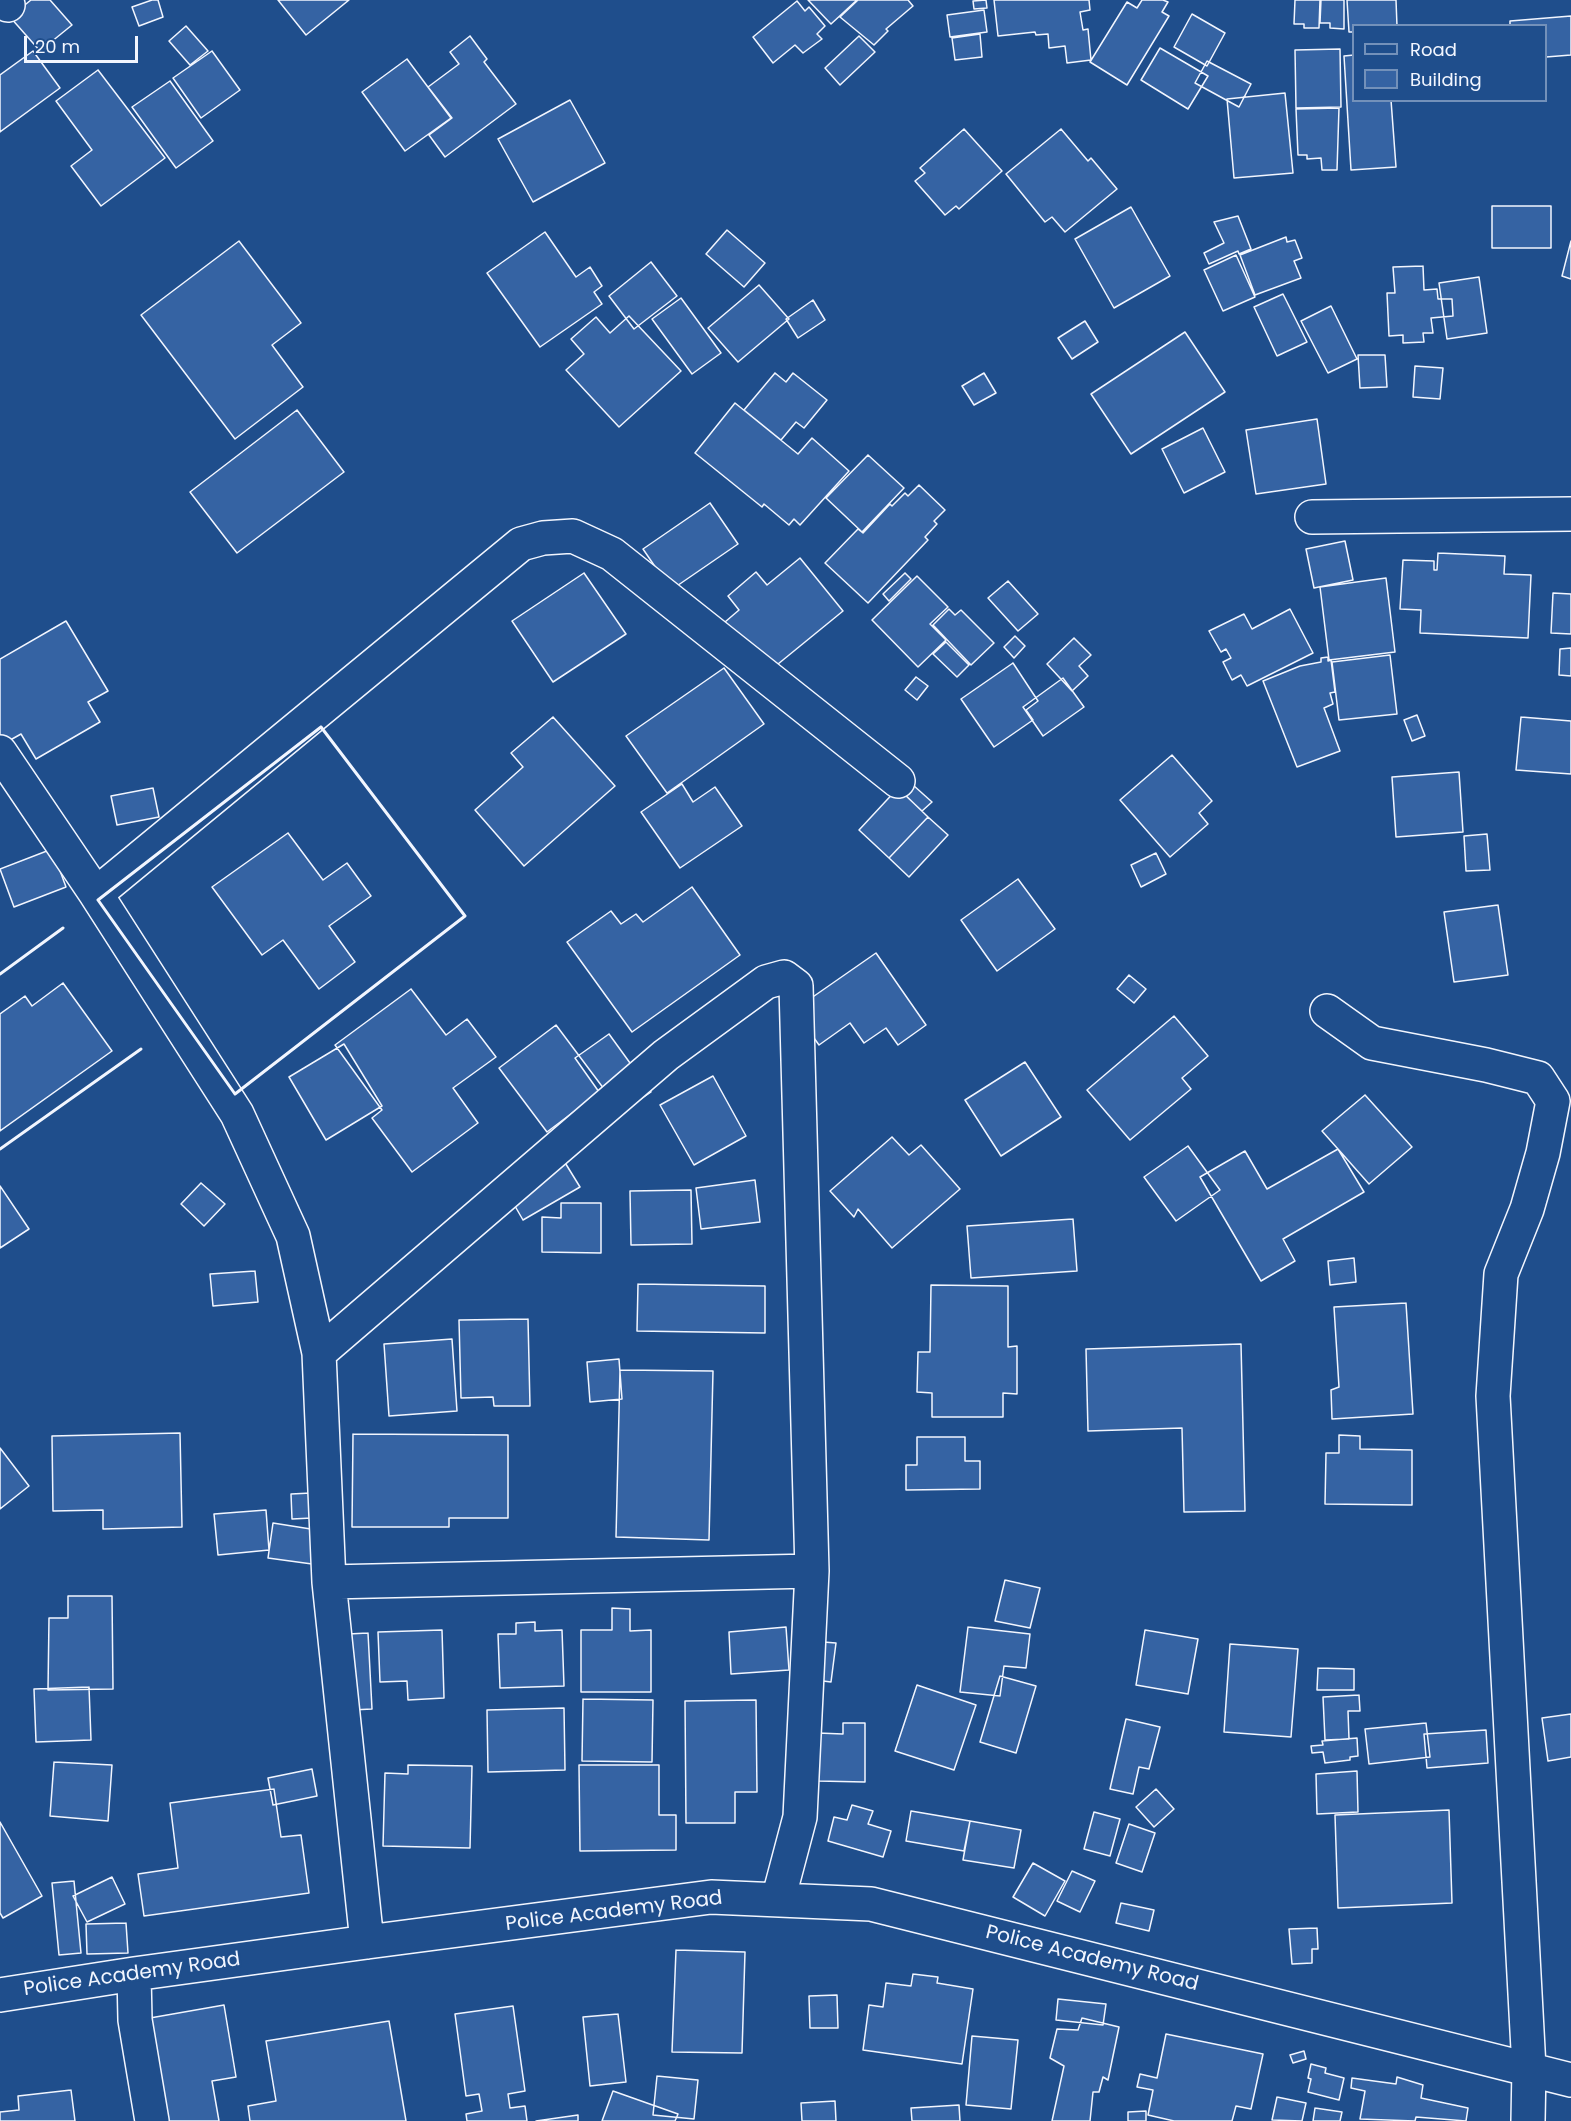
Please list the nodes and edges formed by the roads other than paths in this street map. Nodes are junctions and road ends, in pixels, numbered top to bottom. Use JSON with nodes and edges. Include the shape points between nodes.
{"nodes":[{"id":1,"x":1571,"y":514,"type":"edge"},
{"id":2,"x":1312,"y":517,"type":"dead end"},
{"id":3,"x":0,"y":752,"type":"edge"},
{"id":4,"x":898,"y":781,"type":"dead end"},
{"id":5,"x":96,"y":894,"type":"junction"},
{"id":6,"x":1328,"y":1011,"type":"dead end"},
{"id":7,"x":319,"y":1353,"type":"junction"},
{"id":8,"x":812,"y":1571,"type":"junction"},
{"id":9,"x":329,"y":1582,"type":"junction"},
{"id":10,"x":778,"y":1900,"type":"junction"},
{"id":11,"x":367,"y":1942,"type":"junction"},
{"id":12,"x":134,"y":1974,"type":"junction"},
{"id":13,"x":0,"y":1995,"type":"edge"},
{"id":14,"x":1529,"y":2068,"type":"junction"},
{"id":15,"x":1571,"y":2080,"type":"edge"},
{"id":16,"x":152,"y":2121,"type":"edge"},
{"id":17,"x":1528,"y":2121,"type":"edge"}],
"edges":[{"from":1,"to":2,"type":"street"},
{"from":3,"to":5,"type":"street"},
{"from":4,"to":5,"type":"street","via":[[612,554],[573,536],[543,538],[521,544]]},
{"from":5,"to":7,"type":"street","via":[[237,1114],[293,1236]]},
{"from":6,"to":14,"type":"street","via":[[1372,1043],[1538,1078],[1553,1101],[1527,1209],[1501,1274],[1493,1396]]},
{"from":7,"to":8,"type":"street","via":[[666,1055],[766,982],[784,977],[796,986]]},
{"from":7,"to":9,"type":"street"},
{"from":8,"to":9,"type":"street"},
{"from":8,"to":10,"type":"street","via":[[800,1817]]},
{"from":9,"to":11,"type":"street"},
{"from":10,"to":11,"type":"street","name":"Police Academy Road","via":[[711,1897]]},
{"from":10,"to":14,"type":"street","name":"Police Academy Road","via":[[871,1904]]},
{"from":11,"to":12,"type":"street","name":"Police Academy Road"},
{"from":12,"to":13,"type":"street","name":"Police Academy Road"},
{"from":12,"to":16,"type":"street","via":[[135,2020]]},
{"from":14,"to":15,"type":"street","name":"Police Academy Road"},
{"from":14,"to":17,"type":"street"}]}
